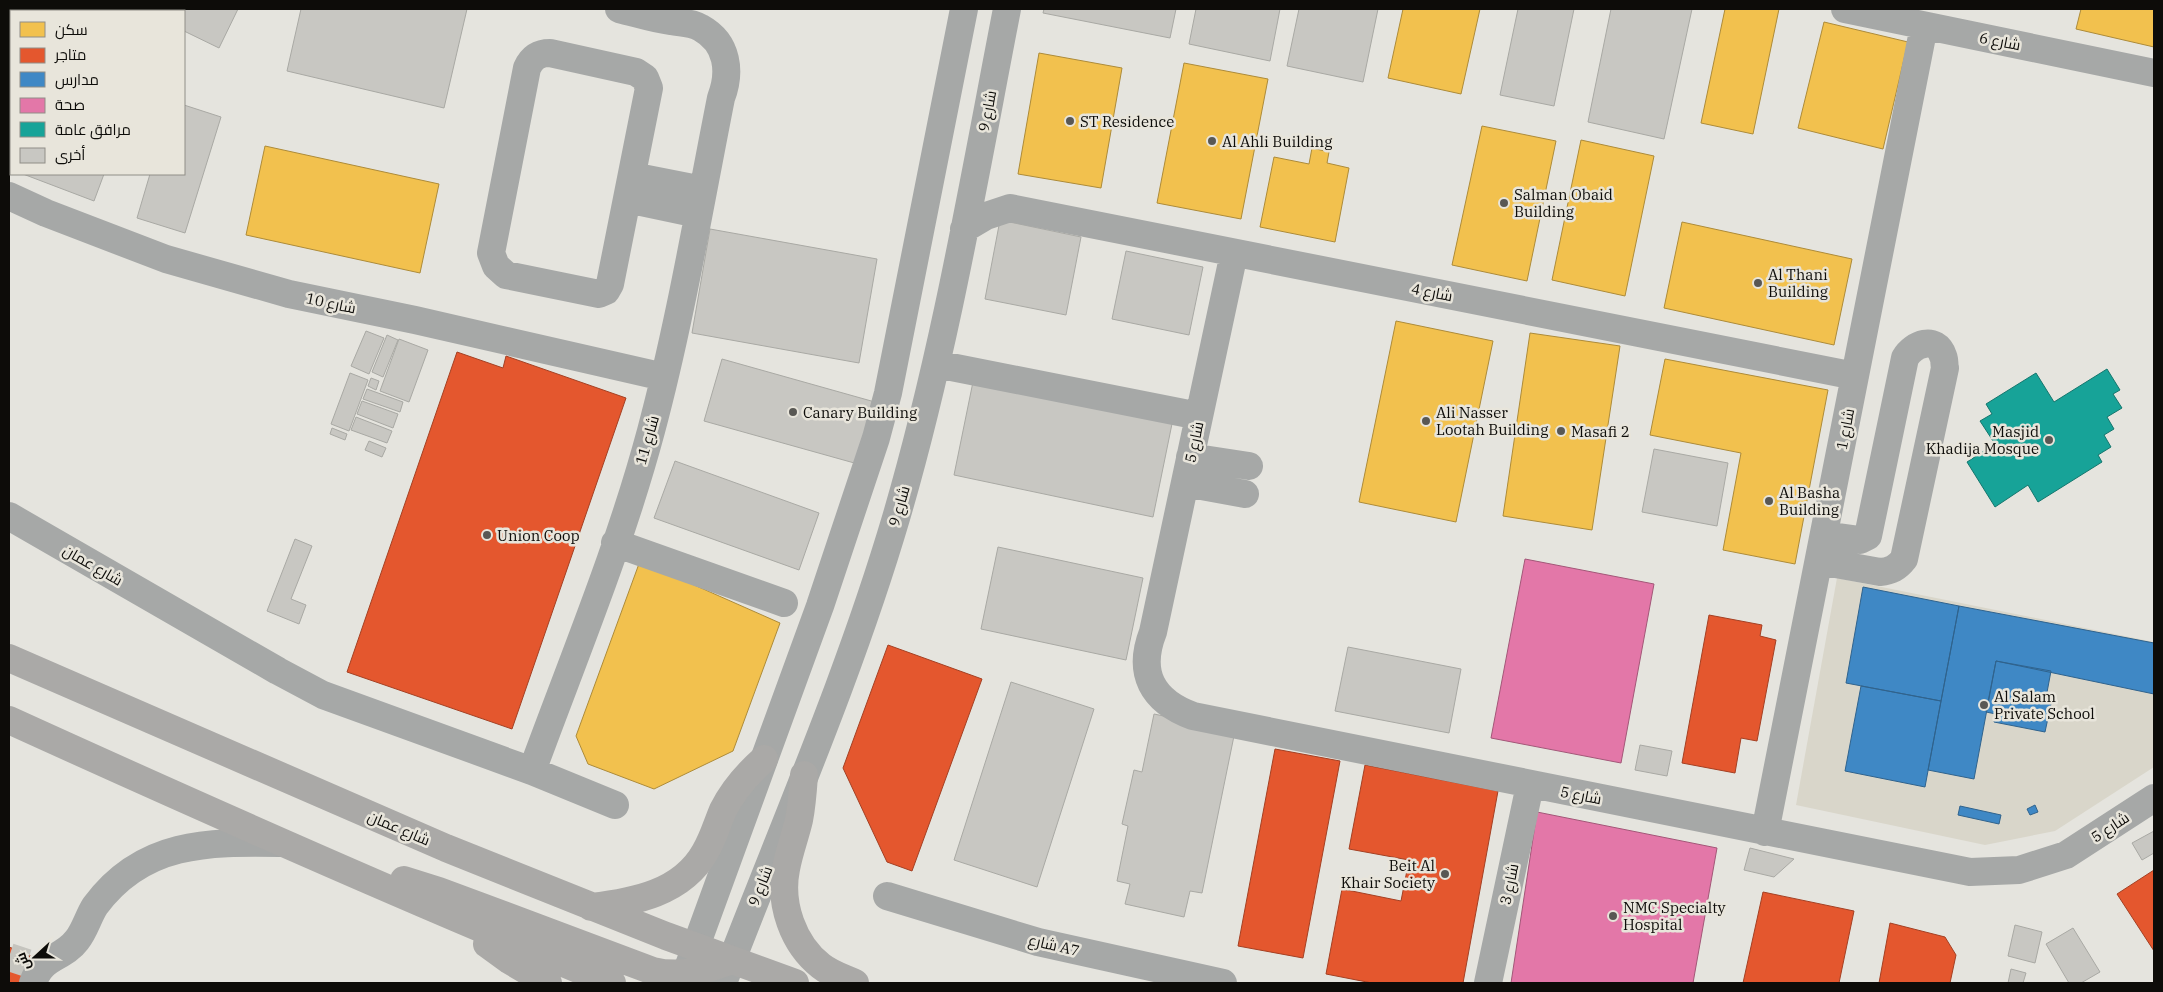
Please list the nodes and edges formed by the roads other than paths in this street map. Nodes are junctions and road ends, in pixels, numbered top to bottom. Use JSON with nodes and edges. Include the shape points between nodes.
{"nodes":[{"id":1,"x":619,"y":9,"type":"edge"},
{"id":2,"x":964,"y":9,"type":"edge"},
{"id":3,"x":1007,"y":9,"type":"edge"},
{"id":4,"x":1845,"y":9,"type":"edge"},
{"id":5,"x":1924,"y":26,"type":"junction"},
{"id":6,"x":2154,"y":73,"type":"edge"},
{"id":7,"x":977,"y":164,"type":"junction"},
{"id":8,"x":630,"y":187,"type":"junction"},
{"id":9,"x":9,"y":196,"type":"edge"},
{"id":10,"x":700,"y":202,"type":"junction"},
{"id":11,"x":1010,"y":208,"type":"junction"},
{"id":12,"x":964,"y":229,"type":"junction"},
{"id":13,"x":1234,"y":252,"type":"junction"},
{"id":14,"x":936,"y":364,"type":"junction"},
{"id":15,"x":1855,"y":376,"type":"junction"},
{"id":16,"x":664,"y":377,"type":"junction"},
{"id":17,"x":1199,"y":416,"type":"junction"},
{"id":18,"x":1190,"y":457,"type":"junction"},
{"id":19,"x":1249,"y":466,"type":"dead end"},
{"id":20,"x":1185,"y":483,"type":"junction"},
{"id":21,"x":1244,"y":494,"type":"dead end"},
{"id":22,"x":9,"y":516,"type":"edge"},
{"id":23,"x":1866,"y":539,"type":"junction"},
{"id":24,"x":615,"y":543,"type":"junction"},
{"id":25,"x":1821,"y":548,"type":"junction"},
{"id":26,"x":1861,"y":569,"type":"junction"},
{"id":27,"x":784,"y":603,"type":"dead end"},
{"id":28,"x":9,"y":658,"type":"edge"},
{"id":29,"x":9,"y":720,"type":"edge"},
{"id":30,"x":764,"y":759,"type":"junction"},
{"id":31,"x":532,"y":771,"type":"junction"},
{"id":32,"x":804,"y":774,"type":"junction"},
{"id":33,"x":1530,"y":785,"type":"junction"},
{"id":34,"x":2154,"y":798,"type":"edge"},
{"id":35,"x":615,"y":805,"type":"dead end"},
{"id":36,"x":1765,"y":832,"type":"junction"},
{"id":37,"x":280,"y":843,"type":"junction"},
{"id":38,"x":343,"y":871,"type":"junction"},
{"id":39,"x":887,"y":896,"type":"dead end"},
{"id":40,"x":590,"y":907,"type":"junction"},
{"id":41,"x":466,"y":924,"type":"junction"},
{"id":42,"x":696,"y":947,"type":"junction"},
{"id":43,"x":33,"y":971,"type":"edge"},
{"id":44,"x":728,"y":972,"type":"edge"},
{"id":45,"x":684,"y":978,"type":"edge"},
{"id":46,"x":548,"y":983,"type":"edge"},
{"id":47,"x":612,"y":983,"type":"edge"},
{"id":48,"x":795,"y":983,"type":"edge"},
{"id":49,"x":855,"y":983,"type":"edge"},
{"id":50,"x":1223,"y":983,"type":"edge"},
{"id":51,"x":1488,"y":983,"type":"edge"}],
"edges":[{"from":1,"to":10,"type":"street","name":"شارع 11","via":[[687,22],[714,38],[723,51],[727,83],[721,98]]},
{"from":2,"to":30,"type":"street","via":[[876,438]]},
{"from":3,"to":7,"type":"street","name":"شارع 9"},
{"from":4,"to":5,"type":"street","name":"شارع 6"},
{"from":5,"to":6,"type":"street","name":"شارع 6"},
{"from":5,"to":15,"type":"street","name":"شارع 1"},
{"from":7,"to":11,"type":"street","via":[[990,188]]},
{"from":7,"to":12,"type":"street","name":"شارع 9"},
{"from":8,"to":8,"type":"street","via":[[649,94],[645,78],[636,72],[550,53],[539,54],[527,68],[491,246],[496,266],[513,277],[602,293],[610,284]]},
{"from":8,"to":10,"type":"street"},
{"from":9,"to":16,"type":"street","name":"شارع 10","via":[[166,259],[289,294]]},
{"from":10,"to":16,"type":"street","name":"شارع 11"},
{"from":11,"to":12,"type":"street","name":"شارع 4","via":[[986,216]]},
{"from":11,"to":13,"type":"street","name":"شارع 4"},
{"from":12,"to":14,"type":"street","name":"شارع 9"},
{"from":13,"to":15,"type":"street","name":"شارع 4"},
{"from":13,"to":17,"type":"street","name":"شارع 5"},
{"from":14,"to":17,"type":"street"},
{"from":14,"to":32,"type":"street","name":"شارع 9","via":[[914,454],[873,590],[843,678]]},
{"from":15,"to":25,"type":"street","name":"شارع 1"},
{"from":16,"to":24,"type":"street","name":"شارع 11"},
{"from":17,"to":18,"type":"street","name":"شارع 5"},
{"from":18,"to":19,"type":"street"},
{"from":18,"to":20,"type":"street","name":"شارع 5"},
{"from":20,"to":21,"type":"street"},
{"from":20,"to":33,"type":"street","name":"شارع 5","via":[[1147,648],[1146,666],[1151,684],[1161,699],[1192,716]]},
{"from":22,"to":31,"type":"street","name":"شارع عمان","via":[[316,692]]},
{"from":23,"to":25,"type":"street"},
{"from":23,"to":26,"type":"street"},
{"from":23,"to":26,"type":"street","via":[[1870,533],[1905,358],[1918,344],[1928,343],[1943,355],[1945,368],[1904,559],[1889,571]]},
{"from":24,"to":27,"type":"street"},
{"from":24,"to":31,"type":"street","name":"شارع 11"},
{"from":25,"to":26,"type":"street"},
{"from":25,"to":36,"type":"street","name":"شارع 1"},
{"from":28,"to":40,"type":"main road","name":"شارع عمان"},
{"from":29,"to":37,"type":"main road"},
{"from":30,"to":40,"type":"main road","via":[[731,796],[704,853],[688,874],[666,889],[648,896]]},
{"from":30,"to":42,"type":"street"},
{"from":31,"to":35,"type":"street","name":"شارع عمان"},
{"from":32,"to":44,"type":"street","name":"شارع 9"},
{"from":32,"to":49,"type":"main road","via":[[799,820],[785,871],[784,894],[788,916],[810,956],[834,974]]},
{"from":33,"to":36,"type":"street","name":"شارع 5"},
{"from":33,"to":51,"type":"street","name":"شارع 3"},
{"from":34,"to":36,"type":"street","name":"شارع 5","via":[[2066,855],[2054,869],[2022,883],[2004,884],[1970,872]]},
{"from":37,"to":38,"type":"main road"},
{"from":37,"to":43,"type":"street","via":[[220,842],[158,856],[115,884],[95,907],[78,939],[67,950]]},
{"from":38,"to":41,"type":"main road"},
{"from":38,"to":45,"type":"main road","via":[[420,884],[637,966]]},
{"from":39,"to":50,"type":"street","name":"شارع A7","via":[[1038,942]]},
{"from":40,"to":42,"type":"main road","name":"شارع عمان"},
{"from":41,"to":46,"type":"main road","via":[[509,960]]},
{"from":41,"to":47,"type":"main road"},
{"from":42,"to":44,"type":"main road","name":"شارع عمان"},
{"from":42,"to":45,"type":"street"},
{"from":44,"to":45,"type":"main road","via":[[710,968]]},
{"from":44,"to":48,"type":"main road","name":"شارع عمان"}]}
